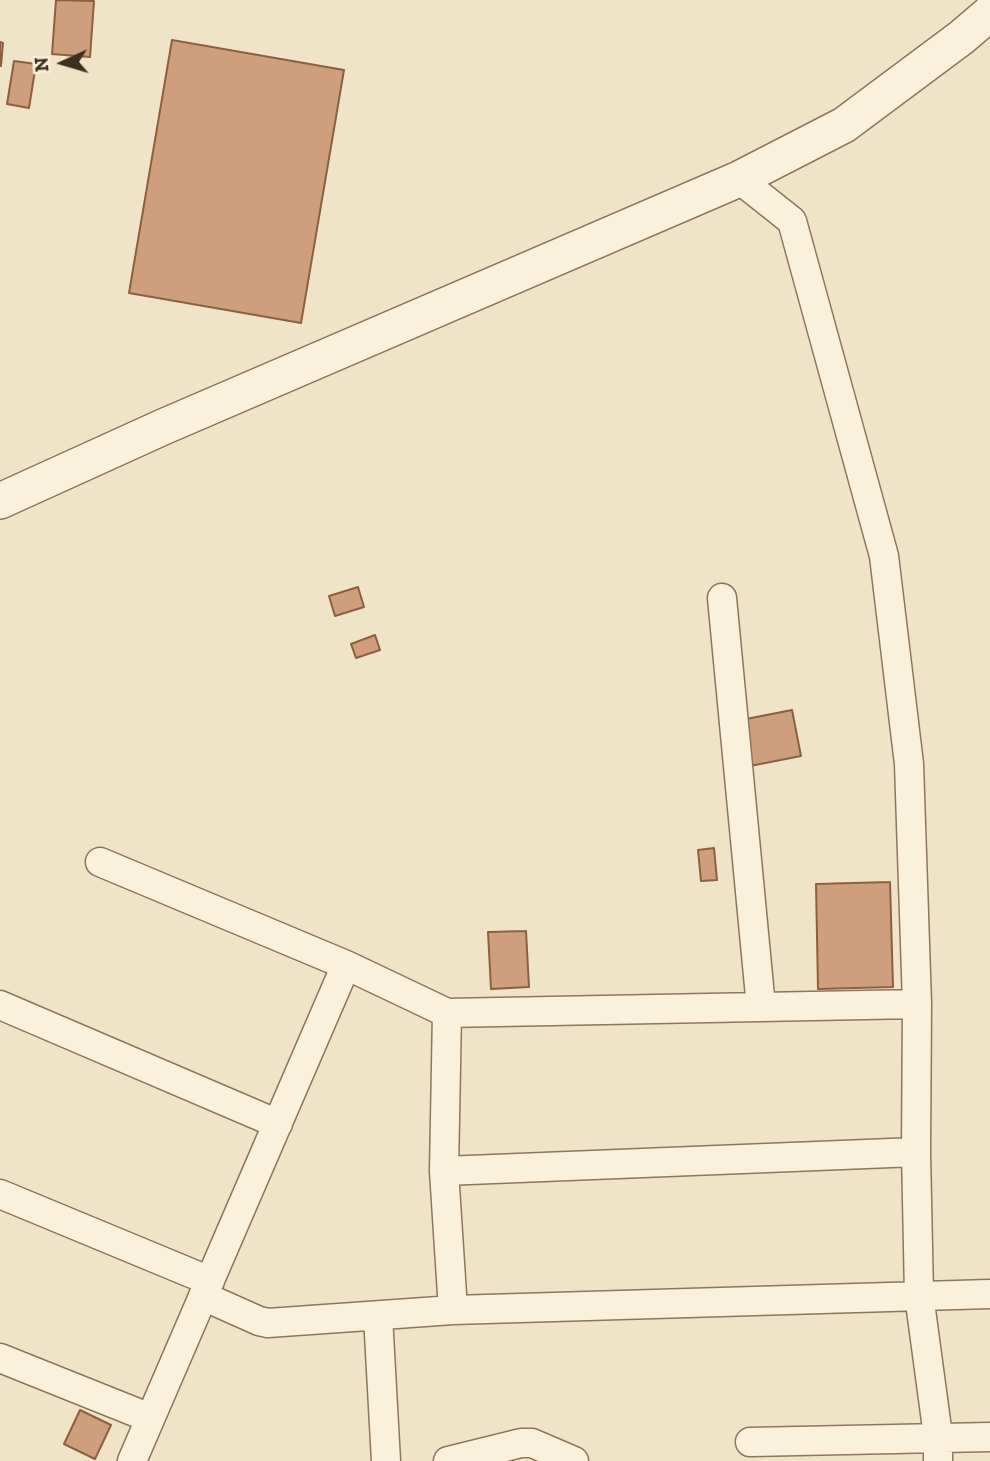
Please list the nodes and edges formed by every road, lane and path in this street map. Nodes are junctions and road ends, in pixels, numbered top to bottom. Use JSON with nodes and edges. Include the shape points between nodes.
{"nodes":[{"id":1,"x":990,"y":13,"type":"edge"},
{"id":2,"x":739,"y":178,"type":"junction"},
{"id":3,"x":0,"y":501,"type":"edge"},
{"id":4,"x":722,"y":598,"type":"dead end"},
{"id":5,"x":100,"y":862,"type":"dead end"},
{"id":6,"x":346,"y":965,"type":"junction"},
{"id":7,"x":0,"y":1004,"type":"edge"},
{"id":8,"x":917,"y":1004,"type":"junction"},
{"id":9,"x":761,"y":1007,"type":"junction"},
{"id":10,"x":447,"y":1013,"type":"junction"},
{"id":11,"x":278,"y":1124,"type":"junction"},
{"id":12,"x":916,"y":1152,"type":"junction"},
{"id":13,"x":443,"y":1171,"type":"junction"},
{"id":14,"x":0,"y":1194,"type":"edge"},
{"id":15,"x":206,"y":1289,"type":"junction"},
{"id":16,"x":990,"y":1294,"type":"edge"},
{"id":17,"x":919,"y":1295,"type":"junction"},
{"id":18,"x":453,"y":1311,"type":"junction"},
{"id":19,"x":378,"y":1316,"type":"junction"},
{"id":20,"x":0,"y":1358,"type":"edge"},
{"id":21,"x":150,"y":1418,"type":"junction"},
{"id":22,"x":990,"y":1437,"type":"edge"},
{"id":23,"x":750,"y":1442,"type":"dead end"},
{"id":24,"x":938,"y":1449,"type":"edge"},
{"id":25,"x":507,"y":1453,"type":"edge"},
{"id":26,"x":140,"y":1459,"type":"edge"},
{"id":27,"x":386,"y":1461,"type":"edge"},
{"id":28,"x":448,"y":1461,"type":"edge"},
{"id":29,"x":574,"y":1461,"type":"edge"}],
"edges":[{"from":1,"to":2,"type":"street","via":[[844,125]]},
{"from":2,"to":3,"type":"street"},
{"from":2,"to":8,"type":"street","via":[[792,220],[884,556],[909,764]]},
{"from":4,"to":9,"type":"street"},
{"from":5,"to":6,"type":"street"},
{"from":6,"to":10,"type":"street"},
{"from":6,"to":11,"type":"street"},
{"from":7,"to":11,"type":"street"},
{"from":8,"to":9,"type":"street"},
{"from":8,"to":12,"type":"street"},
{"from":9,"to":10,"type":"street"},
{"from":10,"to":13,"type":"street"},
{"from":11,"to":15,"type":"street"},
{"from":12,"to":13,"type":"street"},
{"from":12,"to":17,"type":"street"},
{"from":13,"to":18,"type":"street"},
{"from":14,"to":15,"type":"street"},
{"from":15,"to":19,"type":"street","via":[[268,1323]]},
{"from":15,"to":21,"type":"street"},
{"from":16,"to":17,"type":"street"},
{"from":17,"to":18,"type":"street"},
{"from":17,"to":24,"type":"street"},
{"from":18,"to":19,"type":"street"},
{"from":19,"to":27,"type":"street"},
{"from":20,"to":21,"type":"street"},
{"from":21,"to":26,"type":"street"},
{"from":22,"to":24,"type":"street"},
{"from":23,"to":24,"type":"street"},
{"from":25,"to":28,"type":"street"},
{"from":25,"to":29,"type":"street","via":[[532,1443]]}]}
